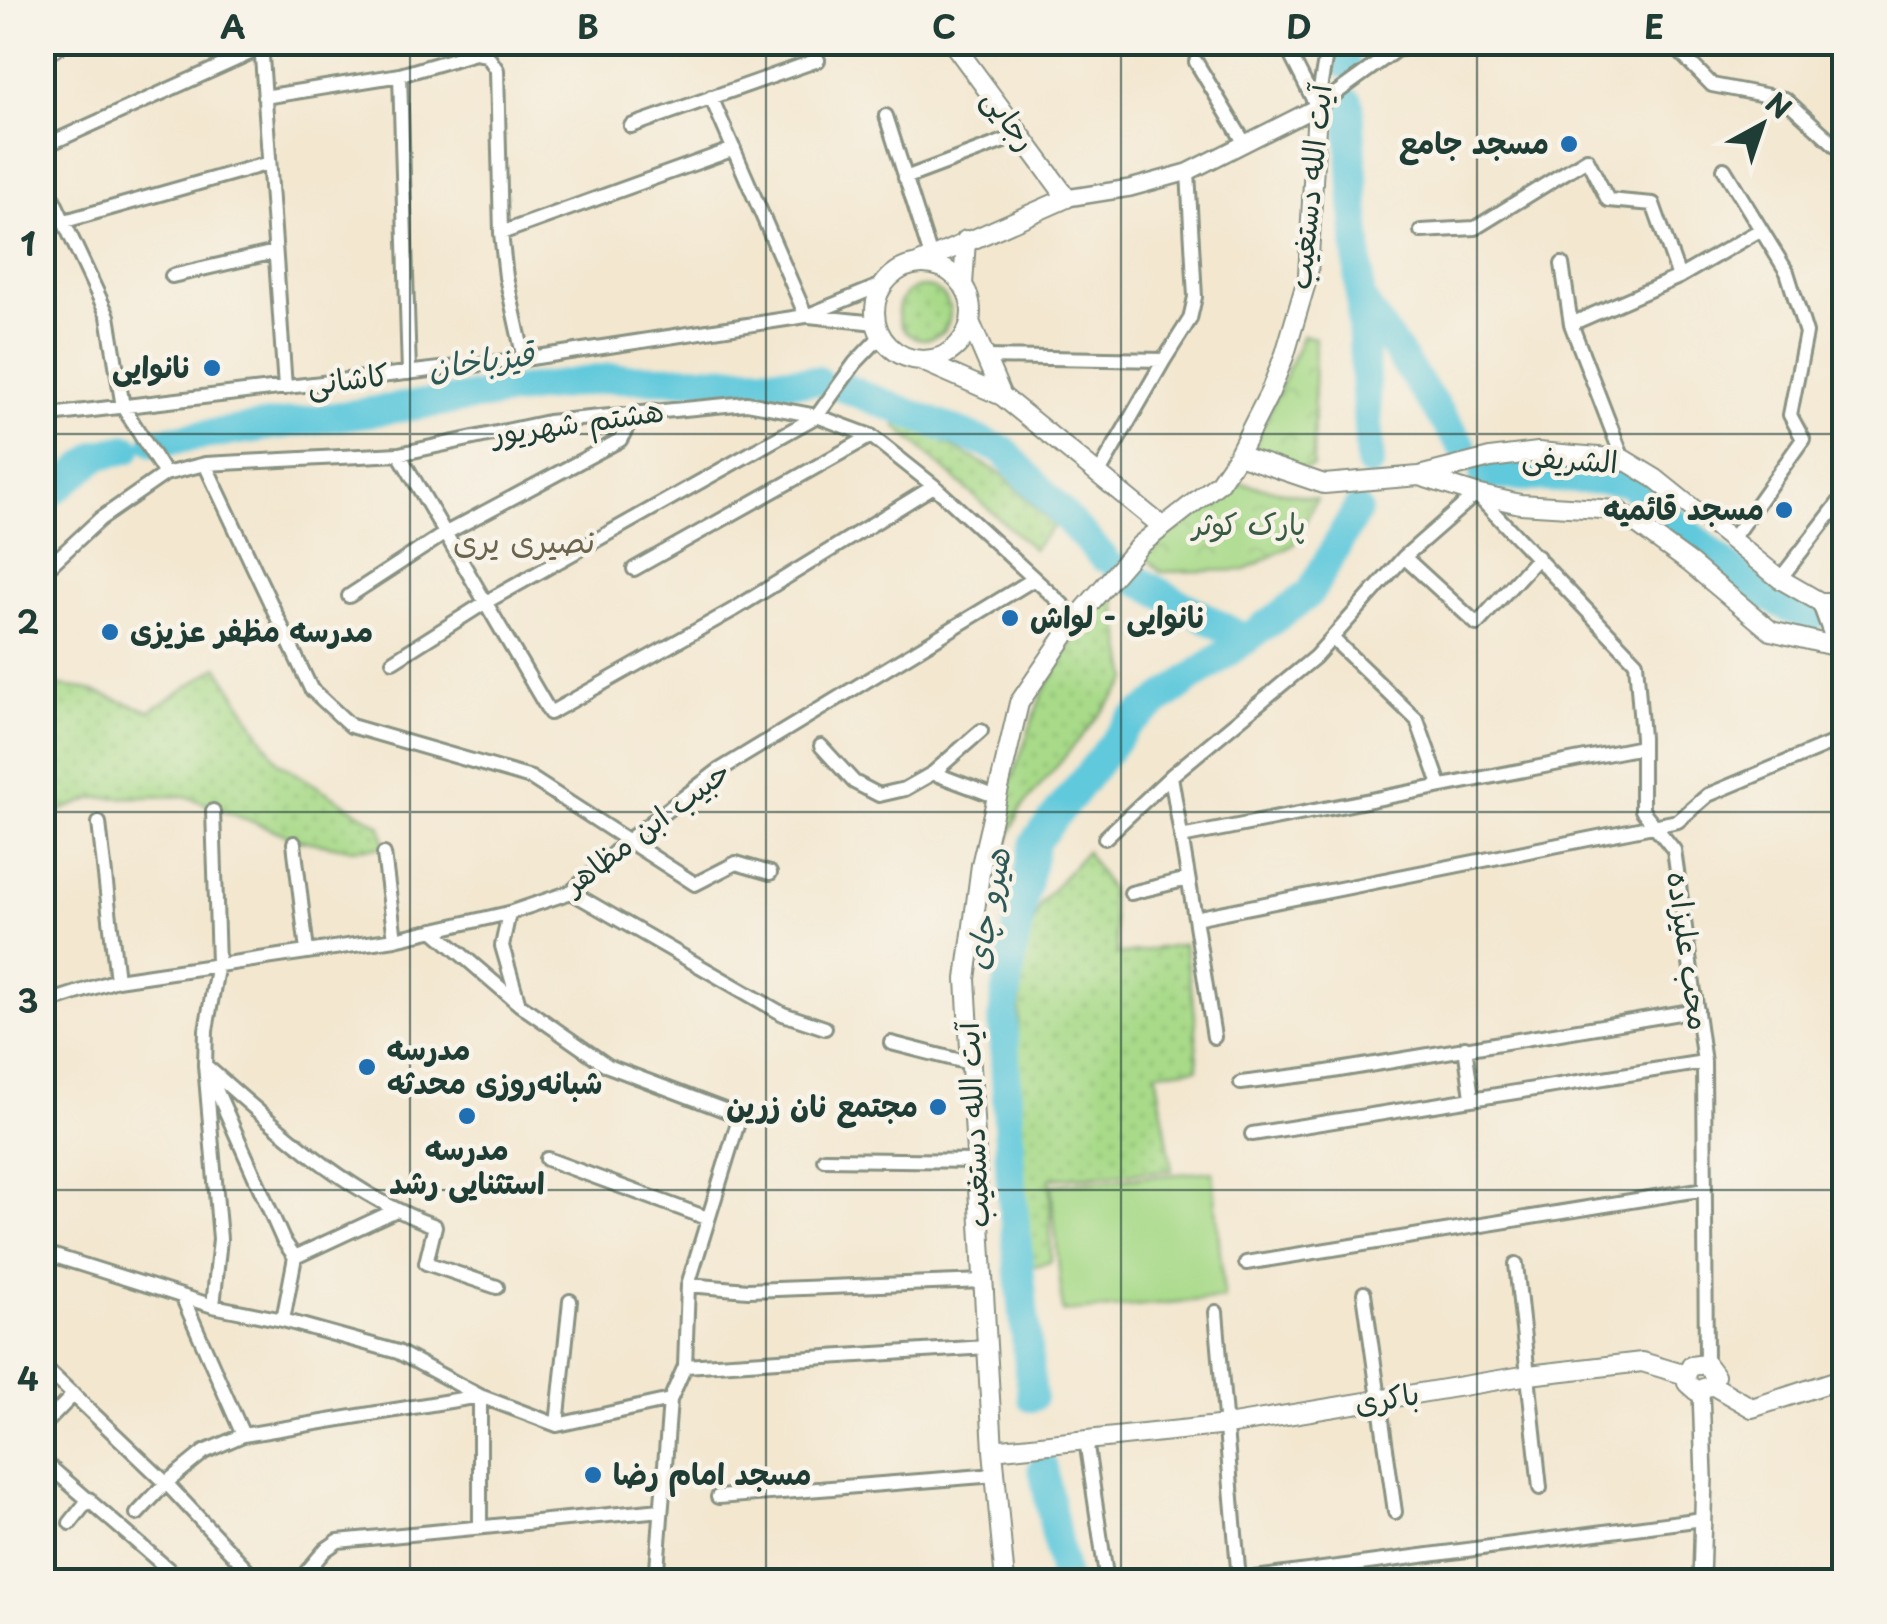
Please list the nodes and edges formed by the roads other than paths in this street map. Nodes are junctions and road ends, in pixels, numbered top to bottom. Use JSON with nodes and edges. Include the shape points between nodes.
{"nodes":[{"id":1,"x":67,"y":42,"type":"edge"},
{"id":2,"x":952,"y":42,"type":"edge"},
{"id":3,"x":1284,"y":42,"type":"edge"},
{"id":4,"x":1328,"y":42,"type":"edge"},
{"id":5,"x":1434,"y":42,"type":"edge"},
{"id":6,"x":1670,"y":42,"type":"edge"},
{"id":7,"x":261,"y":45,"type":"edge"},
{"id":8,"x":1398,"y":46,"type":"edge"},
{"id":9,"x":42,"y":57,"type":"edge"},
{"id":10,"x":818,"y":60,"type":"dead end"},
{"id":11,"x":1196,"y":62,"type":"dead end"},
{"id":12,"x":400,"y":76,"type":"junction"},
{"id":13,"x":264,"y":97,"type":"junction"},
{"id":14,"x":711,"y":97,"type":"junction"},
{"id":15,"x":1317,"y":108,"type":"junction"},
{"id":16,"x":886,"y":116,"type":"dead end"},
{"id":17,"x":630,"y":126,"type":"dead end"},
{"id":18,"x":1020,"y":135,"type":"junction"},
{"id":19,"x":1244,"y":142,"type":"junction"},
{"id":20,"x":42,"y":147,"type":"edge"},
{"id":21,"x":734,"y":149,"type":"junction"},
{"id":22,"x":1844,"y":153,"type":"edge"},
{"id":23,"x":268,"y":163,"type":"junction"},
{"id":24,"x":1724,"y":170,"type":"dead end"},
{"id":25,"x":1188,"y":172,"type":"junction"},
{"id":26,"x":42,"y":176,"type":"edge"},
{"id":27,"x":905,"y":178,"type":"junction"},
{"id":28,"x":1066,"y":198,"type":"junction"},
{"id":29,"x":65,"y":221,"type":"junction"},
{"id":30,"x":1760,"y":230,"type":"junction"},
{"id":31,"x":1421,"y":231,"type":"dead end"},
{"id":32,"x":501,"y":232,"type":"junction"},
{"id":33,"x":966,"y":240,"type":"junction"},
{"id":34,"x":275,"y":252,"type":"junction"},
{"id":35,"x":923,"y":261,"type":"junction"},
{"id":36,"x":1562,"y":264,"type":"dead end"},
{"id":37,"x":172,"y":276,"type":"dead end"},
{"id":38,"x":1679,"y":277,"type":"junction"},
{"id":39,"x":884,"y":284,"type":"junction"},
{"id":40,"x":963,"y":284,"type":"junction"},
{"id":41,"x":806,"y":316,"type":"junction"},
{"id":42,"x":970,"y":324,"type":"junction"},
{"id":43,"x":1571,"y":324,"type":"junction"},
{"id":44,"x":878,"y":330,"type":"junction"},
{"id":45,"x":524,"y":358,"type":"junction"},
{"id":46,"x":984,"y":358,"type":"junction"},
{"id":47,"x":1164,"y":360,"type":"junction"},
{"id":48,"x":922,"y":361,"type":"junction"},
{"id":49,"x":408,"y":373,"type":"junction"},
{"id":50,"x":286,"y":388,"type":"junction"},
{"id":51,"x":1002,"y":396,"type":"junction"},
{"id":52,"x":123,"y":406,"type":"junction"},
{"id":53,"x":636,"y":412,"type":"junction"},
{"id":54,"x":42,"y":416,"type":"edge"},
{"id":55,"x":817,"y":416,"type":"junction"},
{"id":56,"x":871,"y":436,"type":"junction"},
{"id":57,"x":398,"y":454,"type":"junction"},
{"id":58,"x":1238,"y":456,"type":"junction"},
{"id":59,"x":1623,"y":459,"type":"junction"},
{"id":60,"x":205,"y":464,"type":"junction"},
{"id":61,"x":1098,"y":473,"type":"junction"},
{"id":62,"x":165,"y":474,"type":"junction"},
{"id":63,"x":1419,"y":476,"type":"junction"},
{"id":64,"x":934,"y":486,"type":"junction"},
{"id":65,"x":1476,"y":494,"type":"junction"},
{"id":66,"x":1844,"y":496,"type":"edge"},
{"id":67,"x":1163,"y":527,"type":"junction"},
{"id":68,"x":444,"y":534,"type":"junction"},
{"id":69,"x":1732,"y":539,"type":"junction"},
{"id":70,"x":1404,"y":556,"type":"junction"},
{"id":71,"x":1538,"y":557,"type":"junction"},
{"id":72,"x":634,"y":569,"type":"dead end"},
{"id":73,"x":42,"y":572,"type":"edge"},
{"id":74,"x":1034,"y":579,"type":"junction"},
{"id":75,"x":1780,"y":579,"type":"junction"},
{"id":76,"x":349,"y":596,"type":"dead end"},
{"id":77,"x":486,"y":602,"type":"junction"},
{"id":78,"x":1820,"y":602,"type":"junction"},
{"id":79,"x":1844,"y":602,"type":"edge"},
{"id":80,"x":1077,"y":618,"type":"junction"},
{"id":81,"x":1332,"y":638,"type":"junction"},
{"id":82,"x":1839,"y":645,"type":"edge"},
{"id":83,"x":393,"y":661,"type":"dead end"},
{"id":84,"x":1844,"y":668,"type":"edge"},
{"id":85,"x":981,"y":732,"type":"dead end"},
{"id":86,"x":1844,"y":738,"type":"edge"},
{"id":87,"x":821,"y":746,"type":"dead end"},
{"id":88,"x":1642,"y":747,"type":"junction"},
{"id":89,"x":933,"y":773,"type":"junction"},
{"id":90,"x":1171,"y":776,"type":"junction"},
{"id":91,"x":1440,"y":786,"type":"junction"},
{"id":92,"x":997,"y":798,"type":"junction"},
{"id":93,"x":213,"y":811,"type":"dead end"},
{"id":94,"x":99,"y":822,"type":"dead end"},
{"id":95,"x":1655,"y":826,"type":"junction"},
{"id":96,"x":1181,"y":837,"type":"junction"},
{"id":97,"x":1105,"y":838,"type":"dead end"},
{"id":98,"x":627,"y":841,"type":"junction"},
{"id":99,"x":294,"y":842,"type":"dead end"},
{"id":100,"x":384,"y":854,"type":"dead end"},
{"id":101,"x":770,"y":873,"type":"dead end"},
{"id":102,"x":1188,"y":879,"type":"junction"},
{"id":103,"x":570,"y":892,"type":"junction"},
{"id":104,"x":1131,"y":893,"type":"dead end"},
{"id":105,"x":510,"y":913,"type":"junction"},
{"id":106,"x":1195,"y":918,"type":"junction"},
{"id":107,"x":433,"y":930,"type":"junction"},
{"id":108,"x":395,"y":939,"type":"junction"},
{"id":109,"x":307,"y":951,"type":"junction"},
{"id":110,"x":218,"y":963,"type":"junction"},
{"id":111,"x":117,"y":980,"type":"junction"},
{"id":112,"x":42,"y":1004,"type":"edge"},
{"id":113,"x":518,"y":1004,"type":"junction"},
{"id":114,"x":1697,"y":1010,"type":"junction"},
{"id":115,"x":824,"y":1028,"type":"dead end"},
{"id":116,"x":1214,"y":1037,"type":"dead end"},
{"id":117,"x":891,"y":1043,"type":"dead end"},
{"id":118,"x":1465,"y":1047,"type":"junction"},
{"id":119,"x":1704,"y":1062,"type":"junction"},
{"id":120,"x":969,"y":1063,"type":"junction"},
{"id":121,"x":205,"y":1065,"type":"junction"},
{"id":122,"x":1241,"y":1082,"type":"dead end"},
{"id":123,"x":1472,"y":1097,"type":"junction"},
{"id":124,"x":1252,"y":1134,"type":"dead end"},
{"id":125,"x":547,"y":1159,"type":"dead end"},
{"id":126,"x":824,"y":1159,"type":"dead end"},
{"id":127,"x":976,"y":1161,"type":"junction"},
{"id":128,"x":1705,"y":1189,"type":"junction"},
{"id":129,"x":394,"y":1212,"type":"junction"},
{"id":130,"x":707,"y":1218,"type":"junction"},
{"id":131,"x":42,"y":1252,"type":"edge"},
{"id":132,"x":296,"y":1257,"type":"junction"},
{"id":133,"x":1246,"y":1263,"type":"dead end"},
{"id":134,"x":1516,"y":1264,"type":"dead end"},
{"id":135,"x":984,"y":1281,"type":"junction"},
{"id":136,"x":688,"y":1285,"type":"junction"},
{"id":137,"x":497,"y":1287,"type":"dead end"},
{"id":138,"x":1364,"y":1292,"type":"dead end"},
{"id":139,"x":182,"y":1296,"type":"junction"},
{"id":140,"x":570,"y":1301,"type":"dead end"},
{"id":141,"x":214,"y":1306,"type":"junction"},
{"id":142,"x":1216,"y":1312,"type":"dead end"},
{"id":143,"x":283,"y":1320,"type":"junction"},
{"id":144,"x":988,"y":1347,"type":"junction"},
{"id":145,"x":1706,"y":1364,"type":"junction"},
{"id":146,"x":685,"y":1366,"type":"junction"},
{"id":147,"x":45,"y":1372,"type":"edge"},
{"id":148,"x":1686,"y":1375,"type":"junction"},
{"id":149,"x":1529,"y":1376,"type":"junction"},
{"id":150,"x":1844,"y":1378,"type":"edge"},
{"id":151,"x":1707,"y":1388,"type":"junction"},
{"id":152,"x":74,"y":1394,"type":"junction"},
{"id":153,"x":480,"y":1396,"type":"junction"},
{"id":154,"x":670,"y":1400,"type":"junction"},
{"id":155,"x":1382,"y":1400,"type":"junction"},
{"id":156,"x":557,"y":1425,"type":"junction"},
{"id":157,"x":1228,"y":1425,"type":"junction"},
{"id":158,"x":42,"y":1428,"type":"edge"},
{"id":159,"x":243,"y":1435,"type":"junction"},
{"id":160,"x":1086,"y":1440,"type":"junction"},
{"id":161,"x":993,"y":1450,"type":"junction"},
{"id":162,"x":42,"y":1460,"type":"edge"},
{"id":163,"x":996,"y":1475,"type":"junction"},
{"id":164,"x":166,"y":1483,"type":"junction"},
{"id":165,"x":1540,"y":1488,"type":"dead end"},
{"id":166,"x":718,"y":1497,"type":"dead end"},
{"id":167,"x":88,"y":1499,"type":"junction"},
{"id":168,"x":662,"y":1510,"type":"junction"},
{"id":169,"x":1395,"y":1512,"type":"dead end"},
{"id":170,"x":136,"y":1514,"type":"dead end"},
{"id":171,"x":1703,"y":1519,"type":"junction"},
{"id":172,"x":70,"y":1522,"type":"dead end"},
{"id":173,"x":480,"y":1527,"type":"junction"},
{"id":174,"x":1239,"y":1580,"type":"edge"},
{"id":175,"x":182,"y":1582,"type":"edge"},
{"id":176,"x":259,"y":1582,"type":"edge"},
{"id":177,"x":298,"y":1582,"type":"edge"},
{"id":178,"x":656,"y":1582,"type":"edge"},
{"id":179,"x":1005,"y":1582,"type":"edge"},
{"id":180,"x":1106,"y":1582,"type":"edge"},
{"id":181,"x":1702,"y":1582,"type":"edge"}],
"edges":[{"from":1,"to":9,"type":"street"},
{"from":2,"to":18,"type":"main road","name":"رجایی"},
{"from":3,"to":15,"type":"street"},
{"from":4,"to":15,"type":"street","name":"آیت الله دستغیب"},
{"from":5,"to":8,"type":"street"},
{"from":6,"to":22,"type":"street","via":[[1712,85],[1785,99]]},
{"from":7,"to":13,"type":"street"},
{"from":7,"to":20,"type":"street"},
{"from":8,"to":15,"type":"street"},
{"from":10,"to":14,"type":"street"},
{"from":11,"to":19,"type":"street"},
{"from":12,"to":13,"type":"street"},
{"from":12,"to":32,"type":"street","via":[[474,53],[486,55],[497,70]]},
{"from":12,"to":49,"type":"street"},
{"from":13,"to":23,"type":"street"},
{"from":14,"to":17,"type":"street"},
{"from":14,"to":21,"type":"street"},
{"from":15,"to":19,"type":"street"},
{"from":15,"to":58,"type":"main road","name":"آیت الله دستغیب","via":[[1308,276],[1285,354]]},
{"from":16,"to":27,"type":"street"},
{"from":18,"to":27,"type":"street"},
{"from":18,"to":28,"type":"main road","name":"رجایی"},
{"from":19,"to":25,"type":"street"},
{"from":21,"to":32,"type":"street"},
{"from":21,"to":41,"type":"street"},
{"from":23,"to":29,"type":"street"},
{"from":23,"to":34,"type":"street"},
{"from":24,"to":30,"type":"street"},
{"from":25,"to":28,"type":"street"},
{"from":25,"to":47,"type":"street","via":[[1194,297],[1190,318]]},
{"from":26,"to":29,"type":"street"},
{"from":27,"to":35,"type":"street"},
{"from":28,"to":33,"type":"main road"},
{"from":29,"to":52,"type":"street","via":[[108,316]]},
{"from":30,"to":38,"type":"street"},
{"from":30,"to":69,"type":"street","via":[[1787,272],[1806,333],[1790,415],[1803,439]]},
{"from":31,"to":38,"type":"street","via":[[1474,228],[1587,158],[1608,200],[1653,204]]},
{"from":32,"to":45,"type":"street"},
{"from":33,"to":35,"type":"main road"},
{"from":33,"to":40,"type":"main road"},
{"from":34,"to":37,"type":"street"},
{"from":34,"to":50,"type":"street"},
{"from":35,"to":39,"type":"main road"},
{"from":35,"to":40,"type":"main road"},
{"from":36,"to":43,"type":"street"},
{"from":38,"to":43,"type":"street"},
{"from":39,"to":41,"type":"street","name":"کاشانی"},
{"from":39,"to":44,"type":"main road","via":[[875,309]]},
{"from":40,"to":42,"type":"main road"},
{"from":41,"to":44,"type":"street"},
{"from":41,"to":45,"type":"street","name":"کاشانی"},
{"from":42,"to":46,"type":"main road"},
{"from":42,"to":48,"type":"main road","via":[[953,351]]},
{"from":43,"to":59,"type":"street"},
{"from":44,"to":48,"type":"main road","via":[[893,350]]},
{"from":44,"to":55,"type":"street"},
{"from":45,"to":49,"type":"street","name":"کاشانی"},
{"from":46,"to":47,"type":"street"},
{"from":46,"to":51,"type":"main road"},
{"from":47,"to":61,"type":"street"},
{"from":48,"to":51,"type":"main road"},
{"from":49,"to":50,"type":"street","name":"کاشانی"},
{"from":50,"to":52,"type":"street","name":"کاشانی"},
{"from":51,"to":61,"type":"main road"},
{"from":52,"to":54,"type":"street","name":"کاشانی"},
{"from":52,"to":62,"type":"street"},
{"from":53,"to":55,"type":"street","name":"هشتم شهریور","via":[[748,403]]},
{"from":53,"to":57,"type":"street","name":"هشتم شهریور","via":[[548,422]]},
{"from":53,"to":68,"type":"street","via":[[620,440]]},
{"from":55,"to":56,"type":"street","name":"هشتم شهریور"},
{"from":55,"to":77,"type":"street"},
{"from":56,"to":64,"type":"street","name":"هشتم شهریور"},
{"from":56,"to":72,"type":"street"},
{"from":57,"to":60,"type":"street","name":"هشتم شهریور"},
{"from":57,"to":68,"type":"street"},
{"from":58,"to":63,"type":"main road","via":[[1324,484]]},
{"from":58,"to":67,"type":"main road","name":"آیت الله دستغیب","via":[[1220,483]]},
{"from":59,"to":63,"type":"main road","name":"الشریفی","via":[[1538,452]]},
{"from":59,"to":69,"type":"main road","name":"الشریفی"},
{"from":60,"to":62,"type":"street","name":"هشتم شهریور"},
{"from":60,"to":98,"type":"street","via":[[311,689],[351,726],[530,778]]},
{"from":61,"to":67,"type":"main road"},
{"from":62,"to":73,"type":"street","name":"هشتم شهریور","via":[[100,519]]},
{"from":63,"to":65,"type":"main road"},
{"from":64,"to":74,"type":"street","name":"هشتم شهریور"},
{"from":64,"to":77,"type":"street","via":[[550,713]]},
{"from":65,"to":70,"type":"street"},
{"from":65,"to":71,"type":"street","name":"محب علیزاده"},
{"from":65,"to":82,"type":"main road","via":[[1520,504],[1618,510],[1770,631]]},
{"from":66,"to":75,"type":"street"},
{"from":67,"to":80,"type":"main road","name":"آیت الله دستغیب"},
{"from":68,"to":76,"type":"street"},
{"from":68,"to":77,"type":"street"},
{"from":69,"to":75,"type":"main road","name":"الشریفی"},
{"from":70,"to":71,"type":"street","via":[[1477,624]]},
{"from":70,"to":81,"type":"street"},
{"from":71,"to":88,"type":"street","name":"محب علیزاده","via":[[1636,662]]},
{"from":74,"to":80,"type":"street","name":"هشتم شهریور"},
{"from":74,"to":98,"type":"street","name":"حبیب ابن مظاهر","via":[[718,771]]},
{"from":75,"to":78,"type":"main road","name":"الشریفی"},
{"from":77,"to":83,"type":"street"},
{"from":78,"to":79,"type":"main road","name":"الشریفی"},
{"from":78,"to":82,"type":"street"},
{"from":80,"to":92,"type":"main road","name":"آیت الله دستغیب","via":[[1018,703]]},
{"from":81,"to":90,"type":"street"},
{"from":81,"to":91,"type":"street","via":[[1417,720]]},
{"from":82,"to":84,"type":"street"},
{"from":85,"to":89,"type":"street"},
{"from":86,"to":95,"type":"street","via":[[1708,795],[1678,821]]},
{"from":87,"to":89,"type":"street","via":[[854,782],[879,796]]},
{"from":88,"to":91,"type":"street"},
{"from":88,"to":95,"type":"street","name":"محب علیزاده","via":[[1642,810]]},
{"from":89,"to":92,"type":"street"},
{"from":90,"to":96,"type":"street"},
{"from":90,"to":97,"type":"street"},
{"from":91,"to":96,"type":"street"},
{"from":92,"to":120,"type":"main road","name":"آیت الله دستغیب","via":[[966,979]]},
{"from":93,"to":110,"type":"street"},
{"from":94,"to":111,"type":"street"},
{"from":95,"to":106,"type":"street"},
{"from":95,"to":114,"type":"street","name":"محب علیزاده","via":[[1674,850]]},
{"from":96,"to":102,"type":"street"},
{"from":98,"to":101,"type":"street","via":[[694,884],[736,863]]},
{"from":98,"to":103,"type":"street","name":"حبیب ابن مظاهر"},
{"from":99,"to":109,"type":"street"},
{"from":100,"to":108,"type":"street"},
{"from":102,"to":104,"type":"street"},
{"from":102,"to":106,"type":"street"},
{"from":103,"to":105,"type":"street","name":"حبیب ابن مظاهر"},
{"from":103,"to":115,"type":"street","via":[[782,1014]]},
{"from":105,"to":107,"type":"street","name":"حبیب ابن مظاهر"},
{"from":105,"to":113,"type":"street","via":[[502,946]]},
{"from":106,"to":116,"type":"street"},
{"from":107,"to":108,"type":"street","name":"حبیب ابن مظاهر"},
{"from":107,"to":113,"type":"street"},
{"from":108,"to":109,"type":"street","name":"حبیب ابن مظاهر"},
{"from":109,"to":110,"type":"street","name":"حبیب ابن مظاهر"},
{"from":110,"to":111,"type":"street","name":"حبیب ابن مظاهر"},
{"from":110,"to":121,"type":"street"},
{"from":111,"to":112,"type":"street","name":"حبیب ابن مظاهر"},
{"from":113,"to":130,"type":"street","via":[[608,1066],[740,1116]]},
{"from":114,"to":118,"type":"street"},
{"from":114,"to":119,"type":"street","name":"محب علیزاده"},
{"from":117,"to":120,"type":"street"},
{"from":118,"to":122,"type":"street"},
{"from":118,"to":123,"type":"street"},
{"from":119,"to":123,"type":"street"},
{"from":119,"to":128,"type":"street","name":"محب علیزاده"},
{"from":120,"to":127,"type":"main road","name":"آیت الله دستغیب"},
{"from":121,"to":129,"type":"street","via":[[300,1148]]},
{"from":121,"to":132,"type":"street"},
{"from":121,"to":141,"type":"street","via":[[220,1239]]},
{"from":123,"to":124,"type":"street"},
{"from":125,"to":130,"type":"street"},
{"from":126,"to":127,"type":"street"},
{"from":127,"to":135,"type":"main road","name":"آیت الله دستغیب"},
{"from":128,"to":133,"type":"street"},
{"from":128,"to":145,"type":"street","name":"محب علیزاده"},
{"from":129,"to":132,"type":"street"},
{"from":129,"to":137,"type":"street","via":[[436,1226],[426,1263]]},
{"from":130,"to":136,"type":"street"},
{"from":131,"to":139,"type":"street"},
{"from":132,"to":143,"type":"street"},
{"from":134,"to":149,"type":"street"},
{"from":135,"to":136,"type":"street","via":[[748,1290]]},
{"from":135,"to":144,"type":"main road","name":"آیت الله دستغیب"},
{"from":136,"to":146,"type":"street"},
{"from":138,"to":155,"type":"street"},
{"from":139,"to":141,"type":"street"},
{"from":139,"to":159,"type":"street"},
{"from":140,"to":156,"type":"street"},
{"from":141,"to":143,"type":"street"},
{"from":142,"to":157,"type":"street"},
{"from":143,"to":153,"type":"street","via":[[398,1352]]},
{"from":144,"to":146,"type":"street"},
{"from":144,"to":161,"type":"main road","name":"آیت الله دستغیب"},
{"from":145,"to":148,"type":"main road","via":[[1690,1366]]},
{"from":145,"to":151,"type":"main road","via":[[1715,1376]]},
{"from":146,"to":154,"type":"street"},
{"from":147,"to":152,"type":"street"},
{"from":148,"to":149,"type":"main road","name":"باکری","via":[[1642,1362]]},
{"from":148,"to":151,"type":"main road","via":[[1690,1388]]},
{"from":149,"to":155,"type":"main road","name":"باکری"},
{"from":149,"to":165,"type":"street"},
{"from":150,"to":151,"type":"main road","via":[[1752,1408]]},
{"from":151,"to":171,"type":"street"},
{"from":152,"to":158,"type":"street"},
{"from":152,"to":164,"type":"street"},
{"from":153,"to":156,"type":"street"},
{"from":153,"to":159,"type":"street"},
{"from":153,"to":173,"type":"street"},
{"from":154,"to":156,"type":"street"},
{"from":154,"to":168,"type":"street"},
{"from":155,"to":157,"type":"main road","name":"باکری"},
{"from":155,"to":169,"type":"street"},
{"from":157,"to":160,"type":"main road","name":"باکری"},
{"from":157,"to":174,"type":"street"},
{"from":159,"to":164,"type":"street","via":[[204,1452]]},
{"from":160,"to":161,"type":"main road","name":"باکری"},
{"from":160,"to":180,"type":"street"},
{"from":161,"to":163,"type":"main road","name":"آیت الله دستغیب"},
{"from":162,"to":167,"type":"street"},
{"from":163,"to":166,"type":"street"},
{"from":163,"to":179,"type":"main road","name":"آیت الله دستغیب"},
{"from":164,"to":170,"type":"street"},
{"from":164,"to":176,"type":"street"},
{"from":167,"to":172,"type":"street"},
{"from":167,"to":175,"type":"street"},
{"from":168,"to":173,"type":"street"},
{"from":168,"to":178,"type":"street"},
{"from":171,"to":174,"type":"street"},
{"from":171,"to":181,"type":"street"},
{"from":173,"to":177,"type":"street","via":[[338,1541]]}]}
